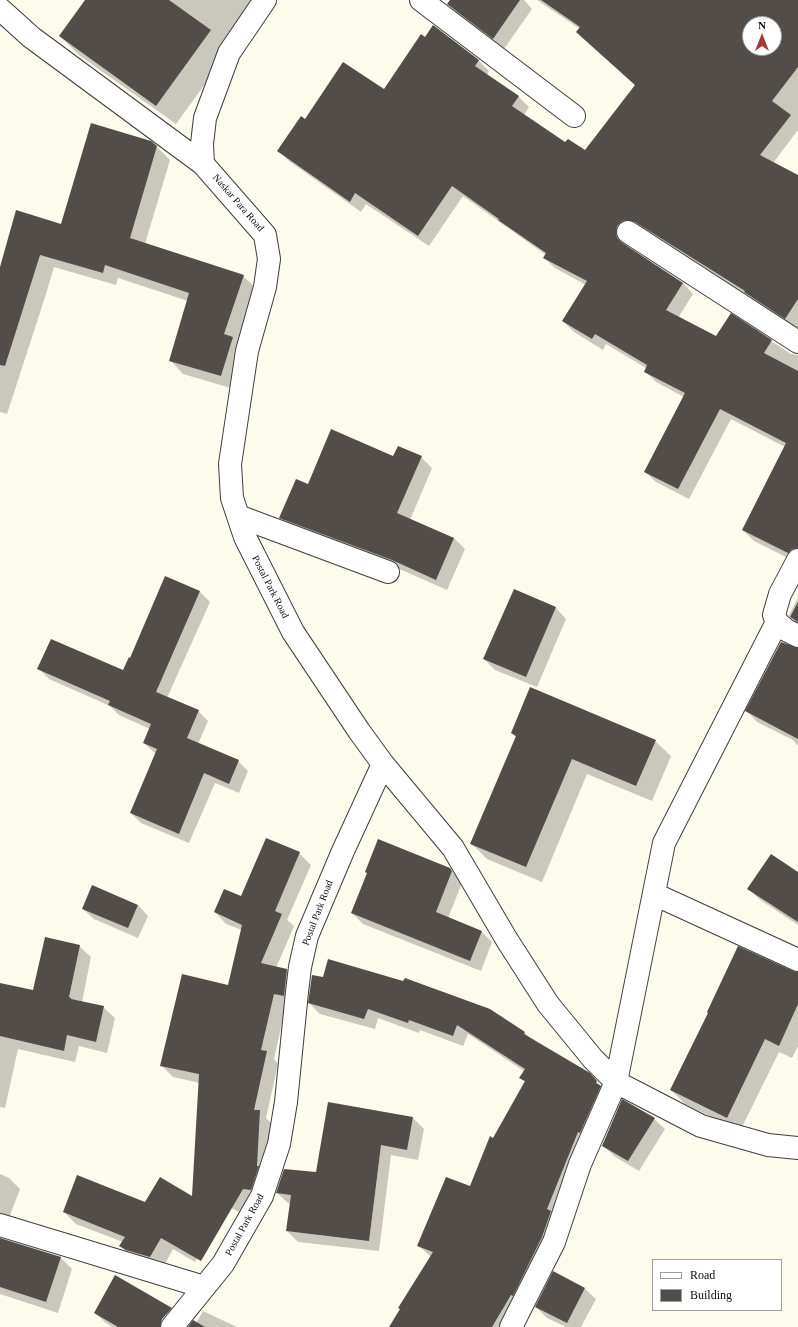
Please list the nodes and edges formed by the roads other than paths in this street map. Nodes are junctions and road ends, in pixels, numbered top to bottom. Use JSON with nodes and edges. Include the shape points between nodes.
{"nodes":[{"id":1,"x":265,"y":0,"type":"edge"},
{"id":2,"x":421,"y":0,"type":"edge"},
{"id":3,"x":0,"y":9,"type":"edge"},
{"id":4,"x":574,"y":116,"type":"dead end"},
{"id":5,"x":203,"y":164,"type":"junction"},
{"id":6,"x":628,"y":232,"type":"dead end"},
{"id":7,"x":798,"y":342,"type":"edge"},
{"id":8,"x":238,"y":516,"type":"junction"},
{"id":9,"x":798,"y":560,"type":"edge"},
{"id":10,"x":388,"y":572,"type":"dead end"},
{"id":11,"x":777,"y":622,"type":"junction"},
{"id":12,"x":798,"y":636,"type":"edge"},
{"id":13,"x":382,"y":764,"type":"junction"},
{"id":14,"x":654,"y":894,"type":"junction"},
{"id":15,"x":798,"y":960,"type":"edge"},
{"id":16,"x":616,"y":1082,"type":"junction"},
{"id":17,"x":798,"y":1148,"type":"edge"},
{"id":18,"x":0,"y":1226,"type":"edge"},
{"id":19,"x":204,"y":1287,"type":"junction"},
{"id":20,"x":172,"y":1327,"type":"edge"},
{"id":21,"x":511,"y":1327,"type":"edge"}],
"edges":[{"from":1,"to":5,"type":"street","via":[[229,53],[205,118]]},
{"from":2,"to":4,"type":"street"},
{"from":3,"to":5,"type":"street","name":"Naskar Para Road","via":[[31,37]]},
{"from":5,"to":8,"type":"street","name":"Naskar Para Road","via":[[265,235],[269,259],[265,287],[247,351],[230,464],[232,498]]},
{"from":6,"to":7,"type":"street"},
{"from":8,"to":10,"type":"street"},
{"from":8,"to":13,"type":"street","name":"Postal Park Road","via":[[245,537],[294,632]]},
{"from":9,"to":11,"type":"street","via":[[780,594],[774,616]]},
{"from":11,"to":12,"type":"street"},
{"from":11,"to":14,"type":"street","via":[[664,843]]},
{"from":13,"to":16,"type":"street","via":[[453,848],[548,1004],[593,1059]]},
{"from":13,"to":19,"type":"street","name":"Postal Park Road","via":[[307,936],[296,992],[286,1102],[279,1144],[262,1196],[223,1264]]},
{"from":14,"to":15,"type":"street"},
{"from":14,"to":16,"type":"street"},
{"from":16,"to":17,"type":"street","via":[[701,1126],[768,1145]]},
{"from":16,"to":21,"type":"street","via":[[580,1164],[554,1242]]},
{"from":18,"to":19,"type":"street"},
{"from":19,"to":20,"type":"street","name":"Postal Park Road"}]}
